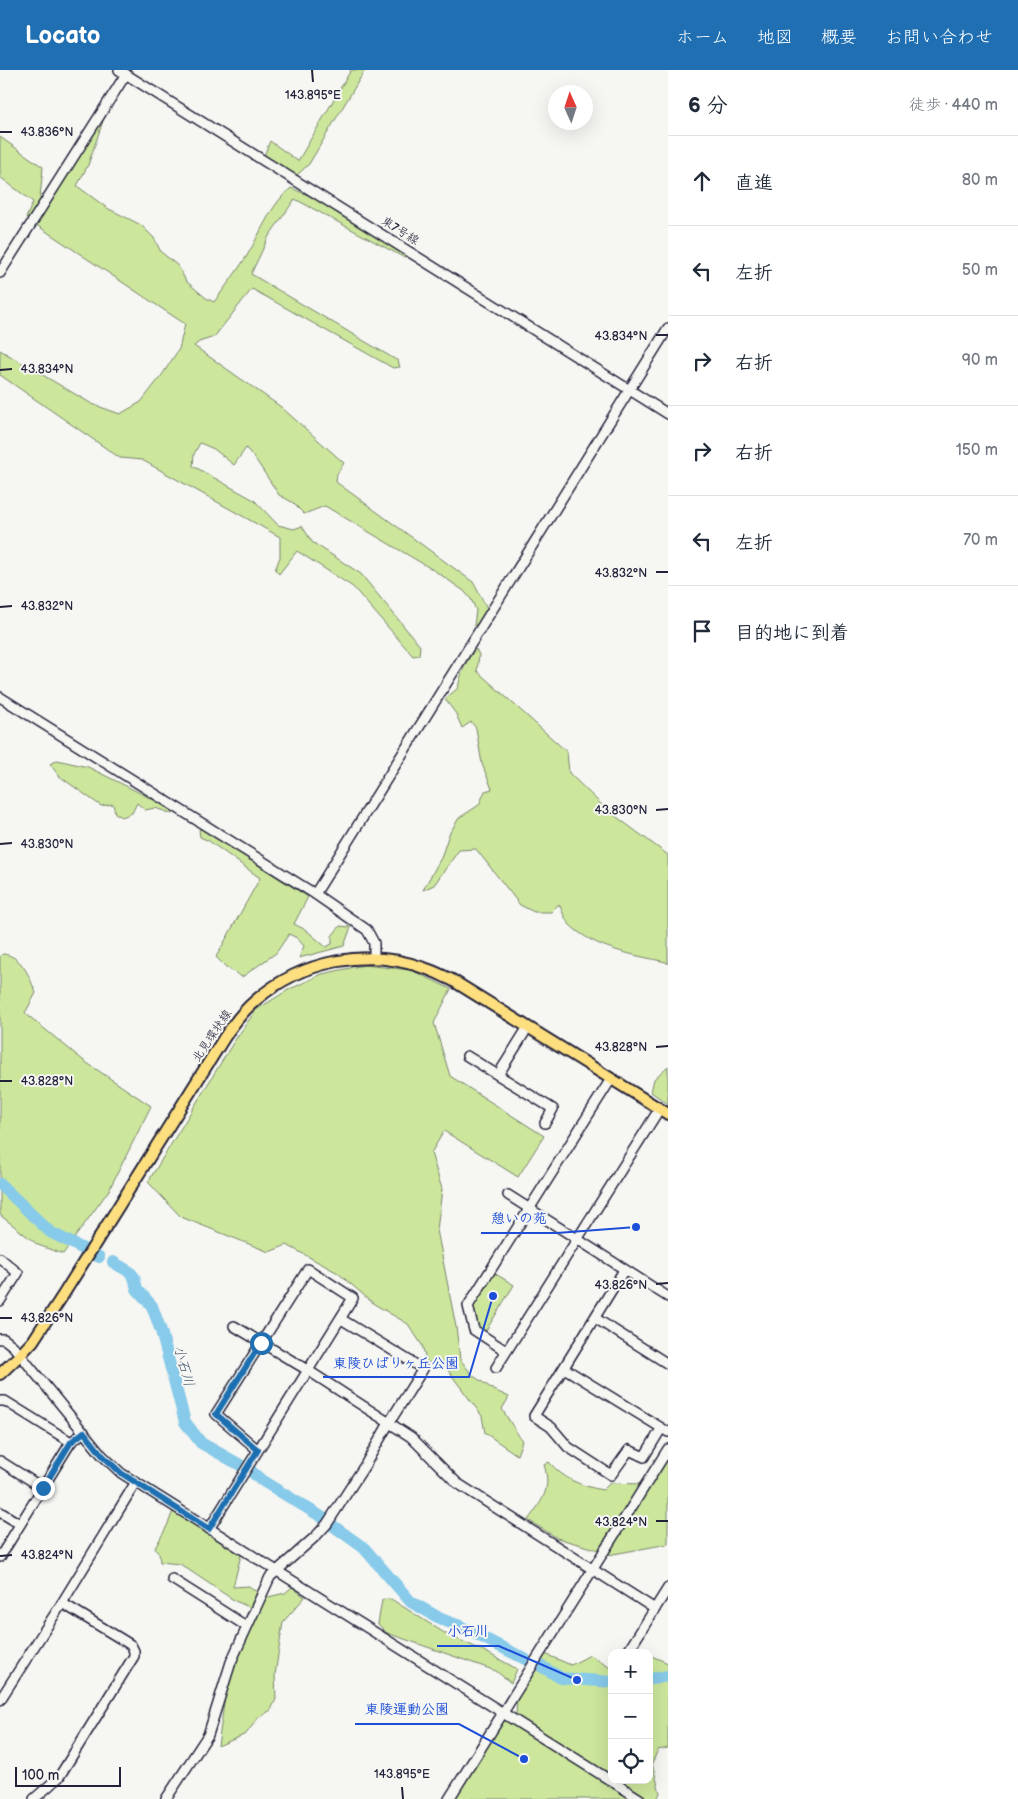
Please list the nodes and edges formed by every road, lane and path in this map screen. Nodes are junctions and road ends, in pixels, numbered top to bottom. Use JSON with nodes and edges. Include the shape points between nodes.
{"nodes":[{"id":1,"x":123,"y":72,"type":"edge"},
{"id":2,"x":0,"y":273,"type":"edge"},
{"id":3,"x":668,"y":328,"type":"edge"},
{"id":4,"x":630,"y":390,"type":"junction"},
{"id":5,"x":668,"y":414,"type":"edge"},
{"id":6,"x":0,"y":697,"type":"edge"},
{"id":7,"x":315,"y":894,"type":"junction"},
{"id":8,"x":374,"y":958,"type":"junction"},
{"id":9,"x":528,"y":1027,"type":"junction"},
{"id":10,"x":467,"y":1056,"type":"dead end"},
{"id":11,"x":498,"y":1075,"type":"junction"},
{"id":12,"x":611,"y":1079,"type":"junction"},
{"id":13,"x":664,"y":1111,"type":"edge"},
{"id":14,"x":545,"y":1123,"type":"dead end"},
{"id":15,"x":508,"y":1195,"type":"dead end"},
{"id":16,"x":529,"y":1209,"type":"junction"},
{"id":17,"x":578,"y":1240,"type":"junction"},
{"id":18,"x":0,"y":1258,"type":"edge"},
{"id":19,"x":624,"y":1270,"type":"junction"},
{"id":20,"x":668,"y":1297,"type":"edge"},
{"id":21,"x":0,"y":1301,"type":"edge"},
{"id":22,"x":595,"y":1318,"type":"junction"},
{"id":23,"x":341,"y":1319,"type":"junction"},
{"id":24,"x":234,"y":1326,"type":"dead end"},
{"id":25,"x":0,"y":1339,"type":"edge"},
{"id":26,"x":261,"y":1343,"type":"junction"},
{"id":27,"x":506,"y":1351,"type":"junction"},
{"id":28,"x":20,"y":1355,"type":"junction"},
{"id":29,"x":668,"y":1364,"type":"edge"},
{"id":30,"x":496,"y":1368,"type":"dead end"},
{"id":31,"x":564,"y":1368,"type":"junction"},
{"id":32,"x":309,"y":1371,"type":"junction"},
{"id":33,"x":0,"y":1374,"type":"edge"},
{"id":34,"x":0,"y":1401,"type":"edge"},
{"id":35,"x":389,"y":1423,"type":"junction"},
{"id":36,"x":665,"y":1430,"type":"edge"},
{"id":37,"x":84,"y":1432,"type":"junction"},
{"id":38,"x":71,"y":1442,"type":"junction"},
{"id":39,"x":668,"y":1449,"type":"edge"},
{"id":40,"x":258,"y":1450,"type":"junction"},
{"id":41,"x":0,"y":1461,"type":"edge"},
{"id":42,"x":136,"y":1482,"type":"junction"},
{"id":43,"x":43,"y":1488,"type":"junction"},
{"id":44,"x":0,"y":1512,"type":"edge"},
{"id":45,"x":20,"y":1524,"type":"junction"},
{"id":46,"x":209,"y":1529,"type":"junction"},
{"id":47,"x":0,"y":1557,"type":"edge"},
{"id":48,"x":592,"y":1570,"type":"junction"},
{"id":49,"x":276,"y":1571,"type":"junction"},
{"id":50,"x":172,"y":1579,"type":"dead end"},
{"id":51,"x":668,"y":1588,"type":"edge"},
{"id":52,"x":62,"y":1603,"type":"junction"},
{"id":53,"x":654,"y":1609,"type":"junction"},
{"id":54,"x":246,"y":1626,"type":"junction"},
{"id":55,"x":630,"y":1649,"type":"edge"},
{"id":56,"x":0,"y":1700,"type":"edge"},
{"id":57,"x":503,"y":1713,"type":"junction"},
{"id":58,"x":34,"y":1799,"type":"edge"},
{"id":59,"x":166,"y":1799,"type":"edge"},
{"id":60,"x":449,"y":1799,"type":"edge"},
{"id":61,"x":640,"y":1799,"type":"edge"}],
"edges":[{"from":1,"to":2,"type":"street"},
{"from":1,"to":4,"type":"street","name":"東7号線"},
{"from":3,"to":4,"type":"street"},
{"from":4,"to":5,"type":"street","name":"東7号線"},
{"from":4,"to":7,"type":"street"},
{"from":6,"to":7,"type":"street"},
{"from":7,"to":8,"type":"street","via":[[367,930],[374,943]]},
{"from":8,"to":9,"type":"main road","name":"北見環状線","via":[[424,967],[452,980]]},
{"from":8,"to":28,"type":"main road","name":"北見環状線","via":[[340,960],[306,969],[256,1000],[238,1018],[63,1295]]},
{"from":9,"to":11,"type":"street"},
{"from":9,"to":12,"type":"main road","name":"北見環状線"},
{"from":10,"to":11,"type":"street"},
{"from":11,"to":14,"type":"street","via":[[553,1109]]},
{"from":12,"to":13,"type":"main road","name":"北見環状線"},
{"from":12,"to":16,"type":"street"},
{"from":13,"to":17,"type":"street"},
{"from":15,"to":16,"type":"street"},
{"from":16,"to":17,"type":"street"},
{"from":16,"to":27,"type":"street","via":[[468,1306],[474,1330]]},
{"from":17,"to":19,"type":"street"},
{"from":17,"to":27,"type":"street"},
{"from":18,"to":21,"type":"street","via":[[18,1273]]},
{"from":19,"to":20,"type":"street"},
{"from":19,"to":22,"type":"street"},
{"from":22,"to":29,"type":"street"},
{"from":22,"to":31,"type":"street"},
{"from":23,"to":26,"type":"street","via":[[353,1298],[308,1269]]},
{"from":23,"to":32,"type":"street"},
{"from":23,"to":35,"type":"street","via":[[423,1369]]},
{"from":24,"to":26,"type":"street"},
{"from":25,"to":28,"type":"street","via":[[13,1346]]},
{"from":26,"to":32,"type":"street"},
{"from":26,"to":40,"type":"street","via":[[216,1414]]},
{"from":27,"to":30,"type":"street"},
{"from":28,"to":33,"type":"main road","name":"北見環状線"},
{"from":28,"to":37,"type":"street"},
{"from":31,"to":36,"type":"street"},
{"from":31,"to":36,"type":"street","via":[[534,1416],[551,1427],[568,1447],[611,1475],[629,1450],[644,1457]]},
{"from":32,"to":35,"type":"street"},
{"from":32,"to":40,"type":"street"},
{"from":34,"to":38,"type":"street","via":[[5,1401]]},
{"from":35,"to":48,"type":"street","via":[[411,1437],[457,1483]]},
{"from":35,"to":49,"type":"street","via":[[327,1524]]},
{"from":37,"to":38,"type":"street"},
{"from":37,"to":42,"type":"street","via":[[114,1467]]},
{"from":38,"to":43,"type":"street"},
{"from":39,"to":48,"type":"street"},
{"from":40,"to":46,"type":"street"},
{"from":41,"to":43,"type":"street"},
{"from":42,"to":46,"type":"street"},
{"from":42,"to":52,"type":"street"},
{"from":43,"to":45,"type":"street"},
{"from":44,"to":45,"type":"street"},
{"from":45,"to":47,"type":"street"},
{"from":46,"to":49,"type":"street"},
{"from":48,"to":53,"type":"street"},
{"from":48,"to":57,"type":"street"},
{"from":49,"to":54,"type":"street"},
{"from":49,"to":57,"type":"street"},
{"from":50,"to":54,"type":"street"},
{"from":51,"to":53,"type":"street"},
{"from":52,"to":56,"type":"street"},
{"from":52,"to":58,"type":"street","via":[[131,1645],[134,1656],[59,1777]]},
{"from":53,"to":55,"type":"street"},
{"from":54,"to":59,"type":"street","via":[[208,1735]]},
{"from":57,"to":60,"type":"street"},
{"from":57,"to":61,"type":"street"}]}
